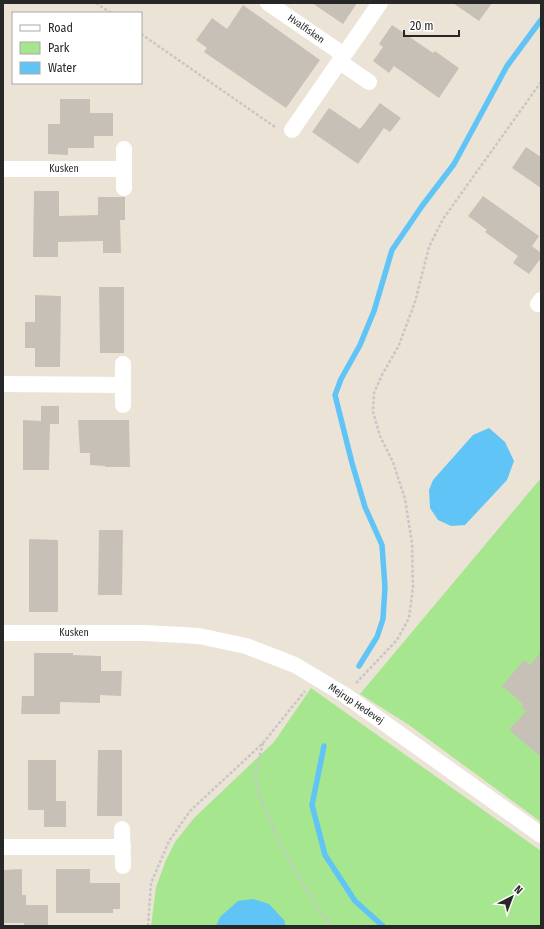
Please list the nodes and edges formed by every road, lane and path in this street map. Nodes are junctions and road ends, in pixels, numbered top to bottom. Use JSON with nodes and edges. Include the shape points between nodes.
{"nodes":[{"id":1,"x":96,"y":3,"type":"edge"},
{"id":2,"x":268,"y":3,"type":"edge"},
{"id":3,"x":380,"y":3,"type":"edge"},
{"id":4,"x":110,"y":12,"type":"edge"},
{"id":5,"x":142,"y":35,"type":"edge"},
{"id":6,"x":342,"y":59,"type":"junction"},
{"id":7,"x":369,"y":82,"type":"dead end"},
{"id":8,"x":541,"y":82,"type":"edge"},
{"id":9,"x":292,"y":130,"type":"joint"},
{"id":10,"x":124,"y":149,"type":"dead end"},
{"id":11,"x":124,"y":168,"type":"junction"},
{"id":12,"x":3,"y":169,"type":"edge"},
{"id":13,"x":124,"y":188,"type":"dead end"},
{"id":14,"x":123,"y":364,"type":"dead end"},
{"id":15,"x":3,"y":384,"type":"edge"},
{"id":16,"x":123,"y":385,"type":"junction"},
{"id":17,"x":123,"y":405,"type":"dead end"},
{"id":18,"x":3,"y":633,"type":"edge"},
{"id":19,"x":145,"y":633,"type":"joint"},
{"id":20,"x":315,"y":677,"type":"junction"},
{"id":21,"x":345,"y":695,"type":"junction"},
{"id":22,"x":263,"y":743,"type":"junction"},
{"id":23,"x":122,"y":829,"type":"dead end"},
{"id":24,"x":541,"y":835,"type":"edge"},
{"id":25,"x":123,"y":847,"type":"junction"},
{"id":26,"x":3,"y":848,"type":"edge"},
{"id":27,"x":123,"y":866,"type":"dead end"},
{"id":28,"x":148,"y":926,"type":"edge"},
{"id":29,"x":331,"y":926,"type":"edge"}],
"edges":[{"from":1,"to":4,"type":"path"},
{"from":2,"to":6,"type":"street","name":"Hvalfisken"},
{"from":3,"to":6,"type":"street"},
{"from":5,"to":9,"type":"path","via":[[288,136]]},
{"from":6,"to":7,"type":"street","name":"Hvalfisken"},
{"from":6,"to":9,"type":"street"},
{"from":8,"to":21,"type":"path","via":[[443,219],[429,247],[415,302],[400,345],[374,393],[373,412],[380,436],[393,462],[405,499],[412,543],[413,587],[409,618],[397,640]]},
{"from":10,"to":11,"type":"street"},
{"from":11,"to":12,"type":"street","name":"Kusken"},
{"from":11,"to":13,"type":"street"},
{"from":14,"to":16,"type":"street"},
{"from":15,"to":16,"type":"street"},
{"from":16,"to":17,"type":"street"},
{"from":18,"to":19,"type":"street","name":"Kusken"},
{"from":19,"to":20,"type":"street","name":"Mejrup Hedevej","via":[[199,636],[246,646],[295,665]]},
{"from":20,"to":21,"type":"street","name":"Mejrup Hedevej"},
{"from":20,"to":22,"type":"path"},
{"from":21,"to":24,"type":"street","name":"Mejrup Hedevej"},
{"from":22,"to":28,"type":"path","via":[[190,812],[169,841],[151,883]]},
{"from":22,"to":29,"type":"path","via":[[255,775],[258,792],[284,850]]},
{"from":23,"to":25,"type":"street"},
{"from":25,"to":26,"type":"street"},
{"from":25,"to":27,"type":"street"}]}
